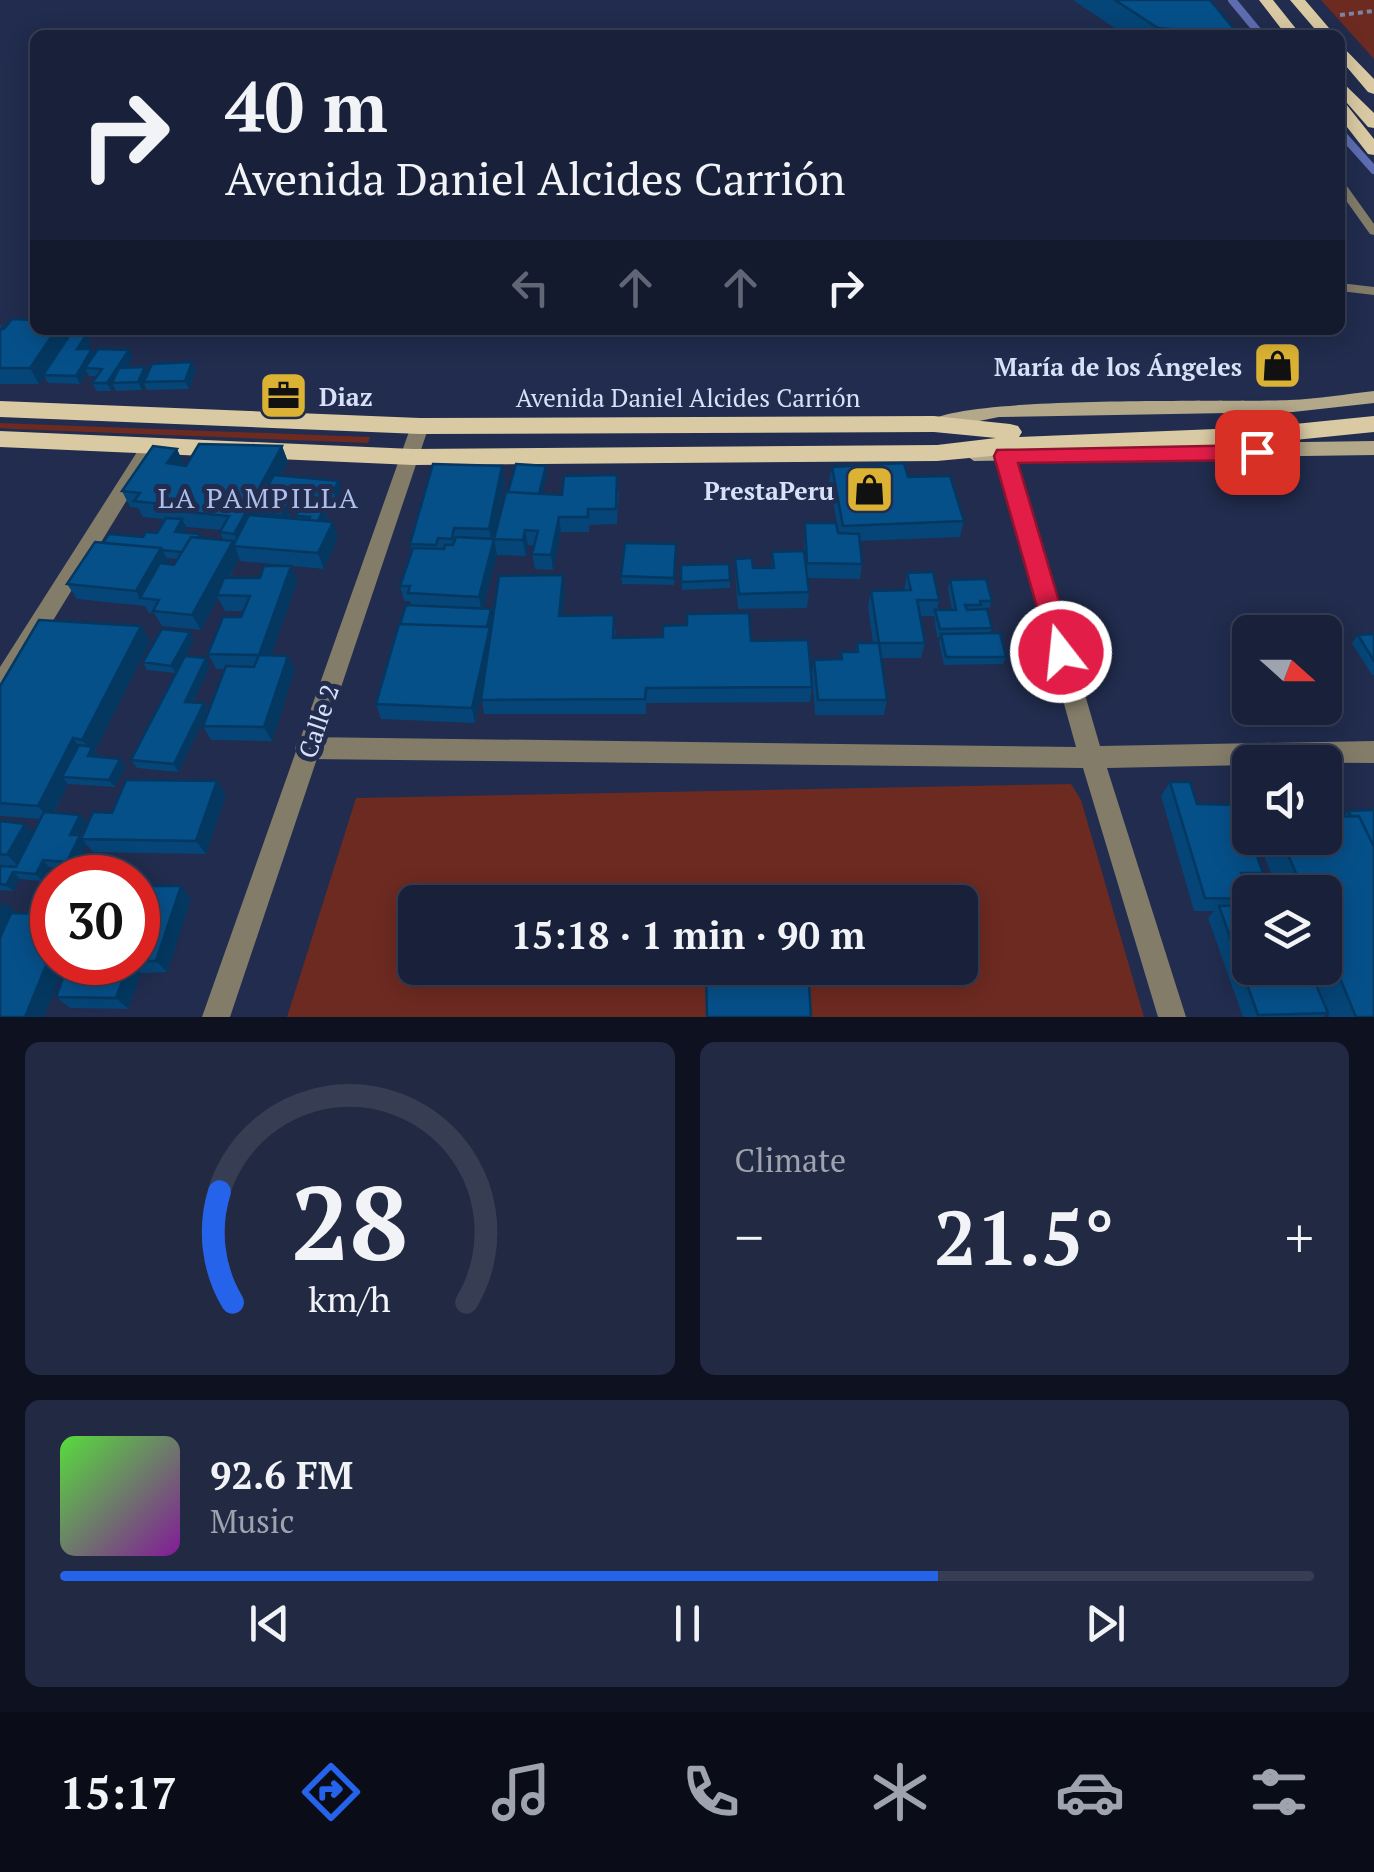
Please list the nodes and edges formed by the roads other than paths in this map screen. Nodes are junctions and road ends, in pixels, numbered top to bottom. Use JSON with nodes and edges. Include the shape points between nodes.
{"nodes":[{"id":1,"x":1266,"y":0,"type":"edge"},
{"id":2,"x":1297,"y":0,"type":"edge"},
{"id":3,"x":1290,"y":30,"type":"edge"},
{"id":4,"x":1324,"y":30,"type":"edge"},
{"id":5,"x":1345,"y":55,"type":"edge"},
{"id":6,"x":1353,"y":64,"type":"junction"},
{"id":7,"x":1374,"y":80,"type":"edge"},
{"id":8,"x":1374,"y":89,"type":"edge"},
{"id":9,"x":1345,"y":91,"type":"edge"},
{"id":10,"x":1345,"y":115,"type":"edge"},
{"id":11,"x":1374,"y":123,"type":"edge"},
{"id":12,"x":1374,"y":150,"type":"edge"},
{"id":13,"x":1345,"y":191,"type":"edge"},
{"id":14,"x":1374,"y":232,"type":"edge"},
{"id":15,"x":1345,"y":287,"type":"edge"},
{"id":16,"x":1374,"y":290,"type":"edge"},
{"id":17,"x":1374,"y":396,"type":"edge"},
{"id":18,"x":0,"y":409,"type":"edge"},
{"id":19,"x":1374,"y":411,"type":"edge"},
{"id":20,"x":934,"y":424,"type":"junction"},
{"id":21,"x":1374,"y":424,"type":"edge"},
{"id":22,"x":420,"y":426,"type":"junction"},
{"id":23,"x":0,"y":439,"type":"edge"},
{"id":24,"x":151,"y":446,"type":"junction"},
{"id":25,"x":1374,"y":448,"type":"edge"},
{"id":26,"x":937,"y":453,"type":"junction"},
{"id":27,"x":1005,"y":456,"type":"junction"},
{"id":28,"x":413,"y":457,"type":"junction"},
{"id":29,"x":0,"y":687,"type":"edge"},
{"id":30,"x":307,"y":748,"type":"junction"},
{"id":31,"x":1374,"y":752,"type":"edge"},
{"id":32,"x":1091,"y":756,"type":"junction"},
{"id":33,"x":216,"y":1017,"type":"edge"},
{"id":34,"x":1172,"y":1017,"type":"edge"}],
"edges":[{"from":1,"to":3,"type":"main road"},
{"from":2,"to":4,"type":"main road"},
{"from":5,"to":6,"type":"main road"},
{"from":6,"to":7,"type":"main road"},
{"from":6,"to":8,"type":"main road"},
{"from":9,"to":11,"type":"main road"},
{"from":10,"to":12,"type":"main road"},
{"from":13,"to":14,"type":"lane"},
{"from":15,"to":16,"type":"lane"},
{"from":17,"to":20,"type":"main road","name":"Avenida Daniel Alcides Carrión","via":[[1293,406],[999,410]]},
{"from":18,"to":22,"type":"main road","name":"Avenida Daniel Alcides Carrión"},
{"from":19,"to":20,"type":"main road","via":[[1302,422],[1075,430],[996,432]]},
{"from":20,"to":22,"type":"main road","name":"Avenida Daniel Alcides Carrión"},
{"from":21,"to":26,"type":"main road","via":[[1314,433],[1002,444]]},
{"from":22,"to":28,"type":"street","name":"Calle 2"},
{"from":23,"to":24,"type":"main road"},
{"from":24,"to":28,"type":"main road"},
{"from":24,"to":29,"type":"street"},
{"from":25,"to":27,"type":"main road"},
{"from":26,"to":27,"type":"main road"},
{"from":26,"to":28,"type":"main road"},
{"from":27,"to":32,"type":"street"},
{"from":28,"to":30,"type":"street","name":"Calle 2"},
{"from":30,"to":32,"type":"street"},
{"from":30,"to":33,"type":"street","name":"Calle 2"},
{"from":31,"to":32,"type":"street"},
{"from":32,"to":34,"type":"street"}]}
